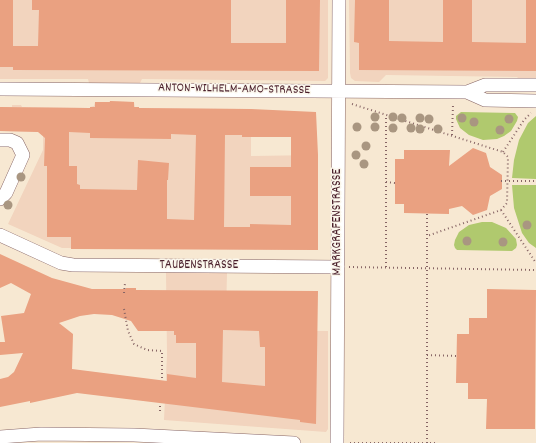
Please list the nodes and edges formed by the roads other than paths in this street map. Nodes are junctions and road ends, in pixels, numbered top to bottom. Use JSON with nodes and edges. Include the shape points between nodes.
{"nodes":[{"id":1,"x":339,"y":0,"type":"edge"},
{"id":2,"x":536,"y":85,"type":"edge"},
{"id":3,"x":0,"y":88,"type":"edge"},
{"id":4,"x":339,"y":92,"type":"junction"},
{"id":5,"x":467,"y":92,"type":"junction"},
{"id":6,"x":535,"y":105,"type":"edge"},
{"id":7,"x":0,"y":140,"type":"edge"},
{"id":8,"x":0,"y":199,"type":"edge"},
{"id":9,"x":0,"y":235,"type":"edge"},
{"id":10,"x":343,"y":267,"type":"junction"},
{"id":11,"x":0,"y":437,"type":"edge"},
{"id":12,"x":294,"y":443,"type":"edge"},
{"id":13,"x":337,"y":443,"type":"edge"}],
"edges":[{"from":1,"to":4,"type":"street","name":"MARKGRAFENSTRASSE"},
{"from":2,"to":5,"type":"street","name":"ANTON-WILHELM-AMO-STRASSE","via":[[485,85]]},
{"from":3,"to":4,"type":"street","name":"ANTON-WILHELM-AMO-STRASSE"},
{"from":4,"to":5,"type":"street","name":"ANTON-WILHELM-AMO-STRASSE"},
{"from":4,"to":10,"type":"street","name":"MARKGRAFENSTRASSE"},
{"from":5,"to":6,"type":"street","name":"ANTON-WILHELM-AMO-STRASSE","via":[[485,100]]},
{"from":7,"to":8,"type":"street","via":[[17,143],[23,155],[6,193]]},
{"from":9,"to":10,"type":"street","name":"TAUBENSTRASSE","via":[[61,263],[73,265]]},
{"from":10,"to":13,"type":"street","name":"MARKGRAFENSTRASSE"},
{"from":11,"to":12,"type":"street","via":[[42,434],[134,435]]}]}
